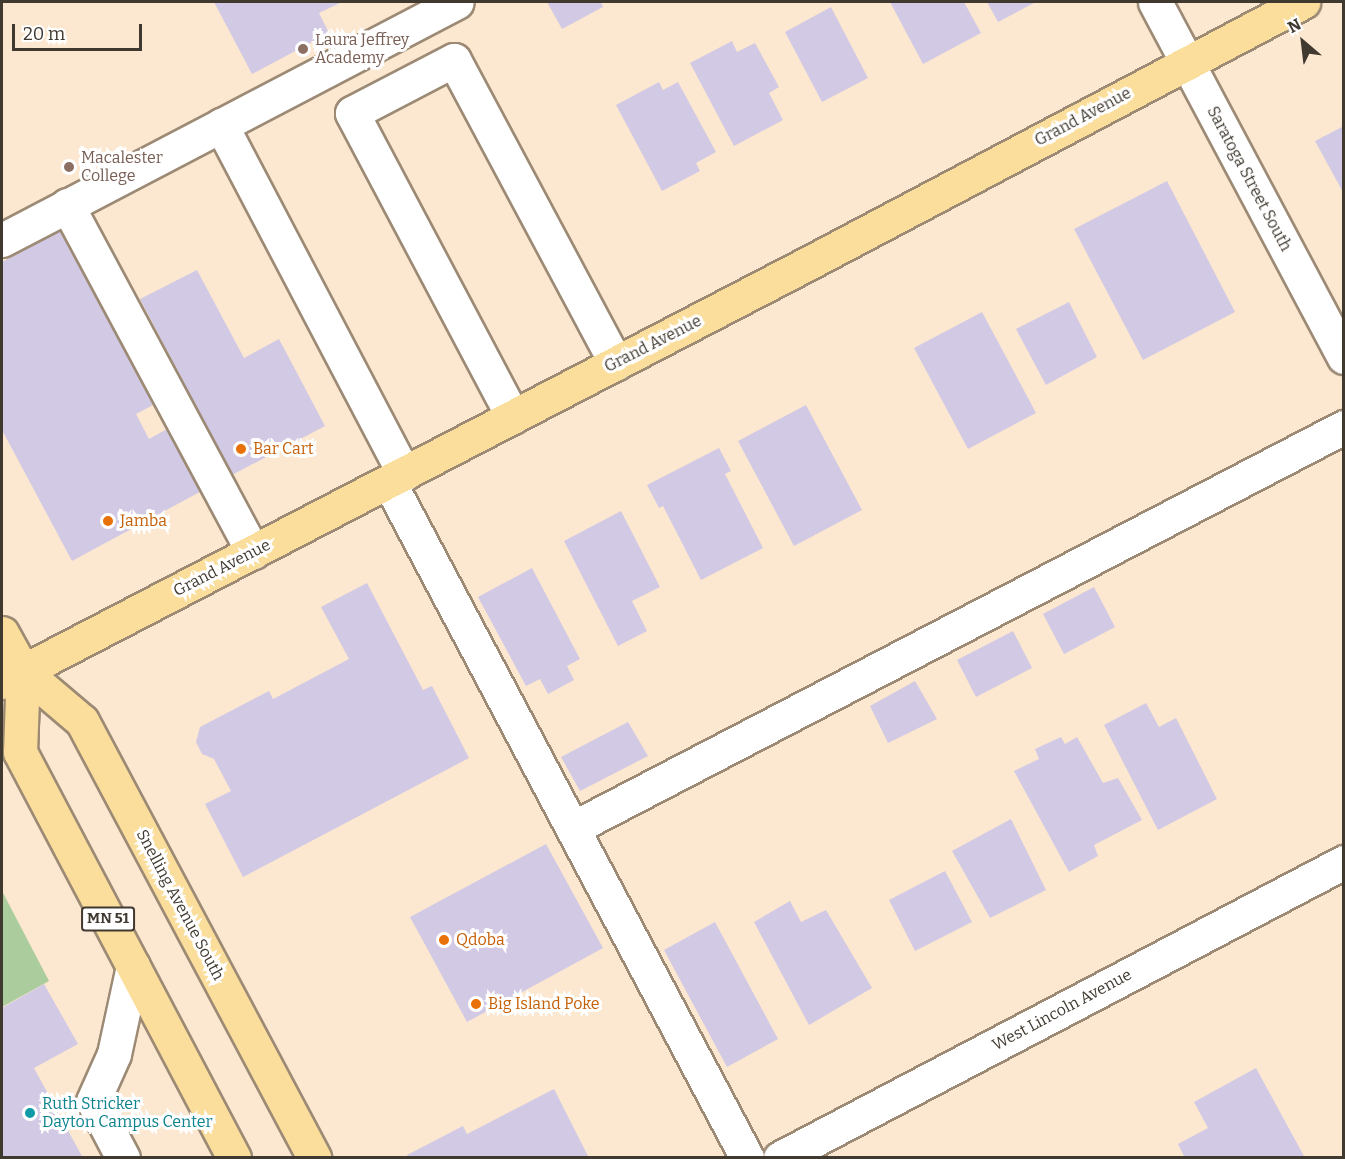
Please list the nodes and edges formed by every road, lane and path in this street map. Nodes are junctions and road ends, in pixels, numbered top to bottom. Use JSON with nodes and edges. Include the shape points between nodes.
{"nodes":[{"id":1,"x":457,"y":2,"type":"edge"},
{"id":2,"x":1155,"y":2,"type":"edge"},
{"id":3,"x":1303,"y":2,"type":"edge"},
{"id":4,"x":1187,"y":62,"type":"junction"},
{"id":5,"x":221,"y":125,"type":"junction"},
{"id":6,"x":67,"y":205,"type":"junction"},
{"id":7,"x":2,"y":240,"type":"edge"},
{"id":8,"x":1344,"y":357,"type":"edge"},
{"id":9,"x":615,"y":363,"type":"junction"},
{"id":10,"x":513,"y":417,"type":"junction"},
{"id":11,"x":1344,"y":427,"type":"edge"},
{"id":12,"x":397,"y":478,"type":"junction"},
{"id":13,"x":253,"y":552,"type":"junction"},
{"id":14,"x":2,"y":633,"type":"edge"},
{"id":15,"x":12,"y":677,"type":"edge"},
{"id":16,"x":573,"y":828,"type":"junction"},
{"id":17,"x":1344,"y":861,"type":"edge"},
{"id":18,"x":133,"y":966,"type":"junction"},
{"id":19,"x":123,"y":1158,"type":"edge"},
{"id":20,"x":234,"y":1158,"type":"edge"},
{"id":21,"x":314,"y":1158,"type":"edge"},
{"id":22,"x":747,"y":1158,"type":"edge"},
{"id":23,"x":780,"y":1158,"type":"edge"}],
"edges":[{"from":1,"to":5,"type":"street"},
{"from":2,"to":4,"type":"street","name":"Saratoga Street South"},
{"from":3,"to":4,"type":"main road","name":"Grand Avenue"},
{"from":4,"to":8,"type":"street","name":"Saratoga Street South"},
{"from":4,"to":9,"type":"main road","name":"Grand Avenue"},
{"from":5,"to":6,"type":"street"},
{"from":5,"to":12,"type":"street"},
{"from":6,"to":7,"type":"street"},
{"from":6,"to":13,"type":"street"},
{"from":9,"to":10,"type":"main road","name":"Grand Avenue"},
{"from":9,"to":10,"type":"street","via":[[454,60],[351,113]]},
{"from":10,"to":12,"type":"main road","name":"Grand Avenue"},
{"from":11,"to":16,"type":"street"},
{"from":12,"to":13,"type":"main road","name":"Grand Avenue"},
{"from":12,"to":16,"type":"street"},
{"from":13,"to":15,"type":"main road","name":"Grand Avenue"},
{"from":14,"to":15,"type":"main road","name":"Snelling Avenue South"},
{"from":15,"to":18,"type":"main road","number":"MN 51","via":[[20,752]]},
{"from":15,"to":21,"type":"main road","name":"Snelling Avenue South","via":[[82,721]]},
{"from":16,"to":22,"type":"street"},
{"from":17,"to":23,"type":"street","name":"West Lincoln Avenue"},
{"from":18,"to":19,"type":"street","via":[[114,1054],[93,1101]]},
{"from":18,"to":20,"type":"main road","number":"MN 51"}]}
